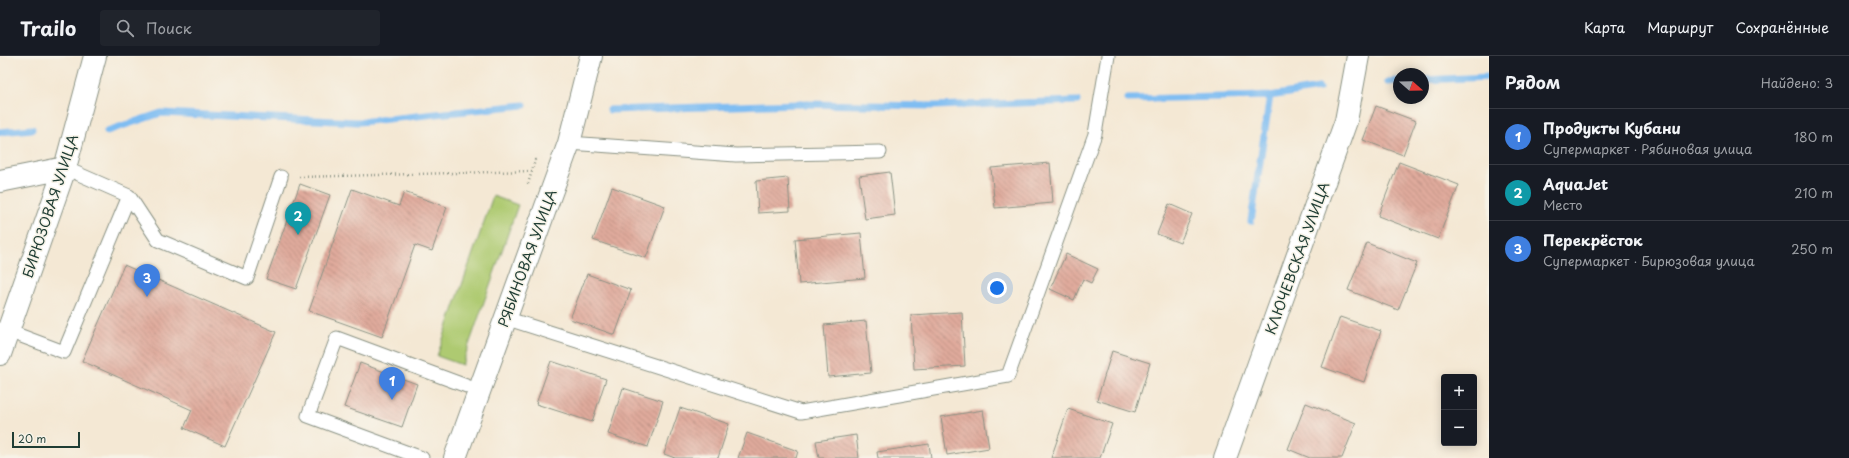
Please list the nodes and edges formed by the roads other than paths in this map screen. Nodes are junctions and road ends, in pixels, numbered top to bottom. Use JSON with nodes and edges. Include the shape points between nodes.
{"nodes":[{"id":1,"x":95,"y":56,"type":"edge"},
{"id":2,"x":591,"y":56,"type":"edge"},
{"id":3,"x":1108,"y":56,"type":"edge"},
{"id":4,"x":1358,"y":56,"type":"edge"},
{"id":5,"x":569,"y":143,"type":"junction"},
{"id":6,"x":880,"y":152,"type":"dead end"},
{"id":7,"x":65,"y":168,"type":"junction"},
{"id":8,"x":281,"y":177,"type":"road end"},
{"id":9,"x":0,"y":181,"type":"edge"},
{"id":10,"x":129,"y":196,"type":"junction"},
{"id":11,"x":505,"y":318,"type":"junction"},
{"id":12,"x":8,"y":331,"type":"junction"},
{"id":13,"x":0,"y":354,"type":"edge"},
{"id":14,"x":480,"y":391,"type":"junction"},
{"id":15,"x":422,"y":458,"type":"edge"},
{"id":16,"x":455,"y":458,"type":"edge"},
{"id":17,"x":1225,"y":458,"type":"edge"}],
"edges":[{"from":1,"to":7,"type":"street","name":"БИРЮЗОВАЯ УЛИЦА"},
{"from":2,"to":5,"type":"street","name":"РЯБИНОВАЯ УЛИЦА"},
{"from":3,"to":11,"type":"lane","via":[[1095,134],[1008,376],[801,412]]},
{"from":4,"to":17,"type":"street","name":"КЛЮЧЕВСКАЯ УЛИЦА","via":[[1346,121]]},
{"from":5,"to":6,"type":"lane","via":[[736,155]]},
{"from":5,"to":11,"type":"street","name":"РЯБИНОВАЯ УЛИЦА"},
{"from":7,"to":9,"type":"street"},
{"from":7,"to":10,"type":"lane"},
{"from":7,"to":12,"type":"street","name":"БИРЮЗОВАЯ УЛИЦА"},
{"from":8,"to":10,"type":"lane","via":[[247,278],[158,240]]},
{"from":10,"to":12,"type":"lane","via":[[64,352]]},
{"from":11,"to":14,"type":"street","name":"РЯБИНОВАЯ УЛИЦА"},
{"from":12,"to":13,"type":"street","name":"БИРЮЗОВАЯ УЛИЦА"},
{"from":14,"to":15,"type":"lane","via":[[337,338],[308,416]]},
{"from":14,"to":16,"type":"street","name":"РЯБИНОВАЯ УЛИЦА"}]}
